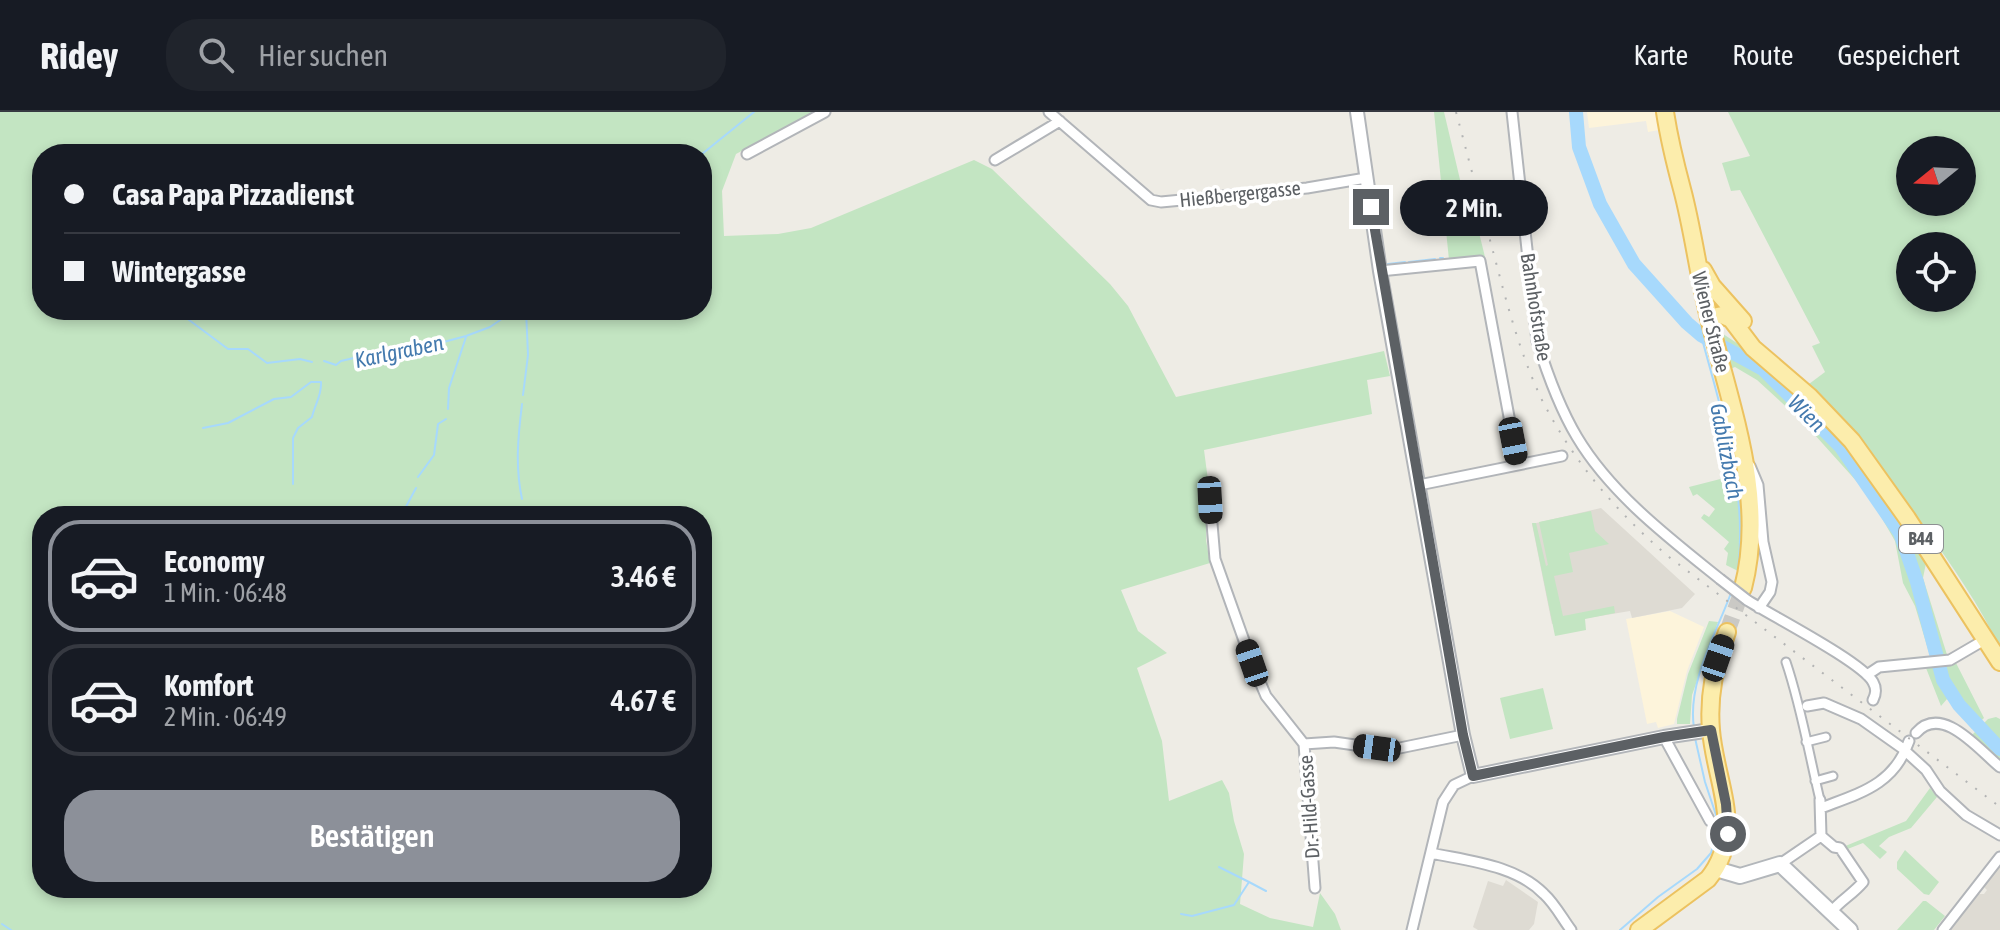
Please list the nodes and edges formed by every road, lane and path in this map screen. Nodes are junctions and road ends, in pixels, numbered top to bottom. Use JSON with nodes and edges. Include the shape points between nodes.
{"nodes":[{"id":1,"x":825,"y":112,"type":"edge"},
{"id":2,"x":1049,"y":112,"type":"edge"},
{"id":3,"x":1357,"y":112,"type":"edge"},
{"id":4,"x":1512,"y":112,"type":"edge"},
{"id":5,"x":1665,"y":112,"type":"edge"},
{"id":6,"x":1672,"y":112,"type":"edge"},
{"id":7,"x":1060,"y":121,"type":"junction"},
{"id":8,"x":747,"y":154,"type":"dead end"},
{"id":9,"x":995,"y":160,"type":"dead end"},
{"id":10,"x":1366,"y":178,"type":"junction"},
{"id":11,"x":1682,"y":188,"type":"junction"},
{"id":12,"x":1693,"y":247,"type":"junction"},
{"id":13,"x":1380,"y":271,"type":"junction"},
{"id":14,"x":1730,"y":306,"type":"junction"},
{"id":15,"x":1708,"y":317,"type":"junction"},
{"id":16,"x":1772,"y":363,"type":"junction"},
{"id":17,"x":1743,"y":455,"type":"junction"},
{"id":18,"x":1562,"y":456,"type":"dead end"},
{"id":19,"x":1518,"y":465,"type":"junction"},
{"id":20,"x":1419,"y":485,"type":"junction"},
{"id":21,"x":1210,"y":500,"type":"dead end"},
{"id":22,"x":1745,"y":594,"type":"junction"},
{"id":23,"x":1759,"y":608,"type":"junction"},
{"id":24,"x":1727,"y":632,"type":"tunnel mouth"},
{"id":25,"x":1986,"y":639,"type":"junction"},
{"id":26,"x":2000,"y":662,"type":"edge"},
{"id":27,"x":1789,"y":666,"type":"dead end"},
{"id":28,"x":1867,"y":675,"type":"junction"},
{"id":29,"x":1793,"y":682,"type":"junction"},
{"id":30,"x":1785,"y":692,"type":"dead end"},
{"id":31,"x":1873,"y":700,"type":"dead end"},
{"id":32,"x":1799,"y":711,"type":"junction"},
{"id":33,"x":1698,"y":731,"type":"junction"},
{"id":34,"x":1463,"y":735,"type":"junction"},
{"id":35,"x":1664,"y":737,"type":"junction"},
{"id":36,"x":1826,"y":737,"type":"dead end"},
{"id":37,"x":1304,"y":744,"type":"junction"},
{"id":38,"x":1807,"y":745,"type":"junction"},
{"id":39,"x":1908,"y":746,"type":"junction"},
{"id":40,"x":1798,"y":751,"type":"dead end"},
{"id":41,"x":2000,"y":767,"type":"edge"},
{"id":42,"x":1473,"y":776,"type":"junction"},
{"id":43,"x":1833,"y":776,"type":"dead end"},
{"id":44,"x":1804,"y":778,"type":"dead end"},
{"id":45,"x":1815,"y":778,"type":"junction"},
{"id":46,"x":1820,"y":804,"type":"junction"},
{"id":47,"x":1710,"y":821,"type":"dead end"},
{"id":48,"x":2000,"y":835,"type":"edge"},
{"id":49,"x":1821,"y":836,"type":"junction"},
{"id":50,"x":1431,"y":853,"type":"junction"},
{"id":51,"x":2000,"y":857,"type":"edge"},
{"id":52,"x":1780,"y":864,"type":"junction"},
{"id":53,"x":1716,"y":869,"type":"junction"},
{"id":54,"x":1315,"y":888,"type":"dead end"},
{"id":55,"x":1831,"y":912,"type":"junction"},
{"id":56,"x":1412,"y":930,"type":"edge"},
{"id":57,"x":1571,"y":930,"type":"edge"},
{"id":58,"x":1639,"y":930,"type":"edge"},
{"id":59,"x":1850,"y":930,"type":"edge"},
{"id":60,"x":1943,"y":930,"type":"edge"}],
"edges":[{"from":1,"to":8,"type":"street"},
{"from":2,"to":7,"type":"street","name":"Hießbergergasse"},
{"from":3,"to":10,"type":"street"},
{"from":4,"to":22,"type":"street","name":"Bahnhofstraße","bridge":true,"via":[[1537,341],[1577,437],[1654,525]]},
{"from":5,"to":11,"type":"main road","name":"Wiener Straße"},
{"from":6,"to":11,"type":"main road","name":"Wiener Straße"},
{"from":7,"to":9,"type":"street"},
{"from":7,"to":10,"type":"street","name":"Hießbergergasse","via":[[1151,200],[1161,202]]},
{"from":10,"to":13,"type":"street"},
{"from":11,"to":12,"type":"main road","name":"Wiener Straße"},
{"from":12,"to":14,"type":"main road","via":[[1710,283]]},
{"from":12,"to":15,"type":"main road","name":"Wiener Straße"},
{"from":13,"to":19,"type":"street","via":[[1480,261]]},
{"from":13,"to":20,"type":"street"},
{"from":14,"to":15,"type":"main road","via":[[1719,303]]},
{"from":14,"to":16,"type":"main road","number":"B44"},
{"from":15,"to":16,"type":"main road","number":"B44","via":[[1728,316],[1747,343]]},
{"from":15,"to":17,"type":"main road","name":"Wiener Straße"},
{"from":16,"to":25,"type":"main road","number":"B44","via":[[1852,441]]},
{"from":17,"to":22,"type":"main road","name":"Wiener Straße","via":[[1751,526]]},
{"from":17,"to":23,"type":"street","name":"Wiener Straße","via":[[1758,485],[1772,582]]},
{"from":18,"to":19,"type":"street"},
{"from":19,"to":20,"type":"street"},
{"from":20,"to":34,"type":"street"},
{"from":21,"to":37,"type":"street","via":[[1215,559],[1252,663],[1266,696]]},
{"from":22,"to":23,"type":"street","name":"Bahnhofstraße"},
{"from":23,"to":28,"type":"street"},
{"from":24,"to":33,"type":"main road"},
{"from":25,"to":26,"type":"main road","number":"B44"},
{"from":25,"to":28,"type":"street","via":[[1950,660],[1879,667]]},
{"from":27,"to":29,"type":"street"},
{"from":28,"to":31,"type":"street","via":[[1876,690]]},
{"from":29,"to":30,"type":"street"},
{"from":29,"to":32,"type":"street"},
{"from":32,"to":38,"type":"street"},
{"from":32,"to":39,"type":"street","via":[[1824,703],[1864,714]]},
{"from":33,"to":35,"type":"street"},
{"from":33,"to":53,"type":"main road","via":[[1728,819]]},
{"from":34,"to":37,"type":"street","name":"Dr.-Hild-Gasse","via":[[1390,750],[1334,742]]},
{"from":34,"to":42,"type":"street"},
{"from":35,"to":42,"type":"street"},
{"from":35,"to":47,"type":"street"},
{"from":36,"to":38,"type":"street"},
{"from":37,"to":54,"type":"street","name":"Dr.-Hild-Gasse"},
{"from":38,"to":40,"type":"street"},
{"from":38,"to":45,"type":"street"},
{"from":39,"to":41,"type":"street","via":[[1919,729],[1936,722],[1955,726]]},
{"from":39,"to":46,"type":"street","via":[[1876,786]]},
{"from":39,"to":48,"type":"street","via":[[1940,791]]},
{"from":42,"to":50,"type":"street","via":[[1447,793]]},
{"from":43,"to":45,"type":"street"},
{"from":44,"to":45,"type":"street"},
{"from":45,"to":46,"type":"street"},
{"from":46,"to":49,"type":"street"},
{"from":49,"to":52,"type":"street"},
{"from":49,"to":55,"type":"street","via":[[1840,848],[1863,882]]},
{"from":50,"to":56,"type":"street"},
{"from":50,"to":57,"type":"street","via":[[1522,878],[1546,895]]},
{"from":51,"to":60,"type":"street"},
{"from":52,"to":53,"type":"main road","via":[[1740,876]]},
{"from":52,"to":55,"type":"main road"},
{"from":53,"to":58,"type":"main road"},
{"from":55,"to":59,"type":"main road"}]}
